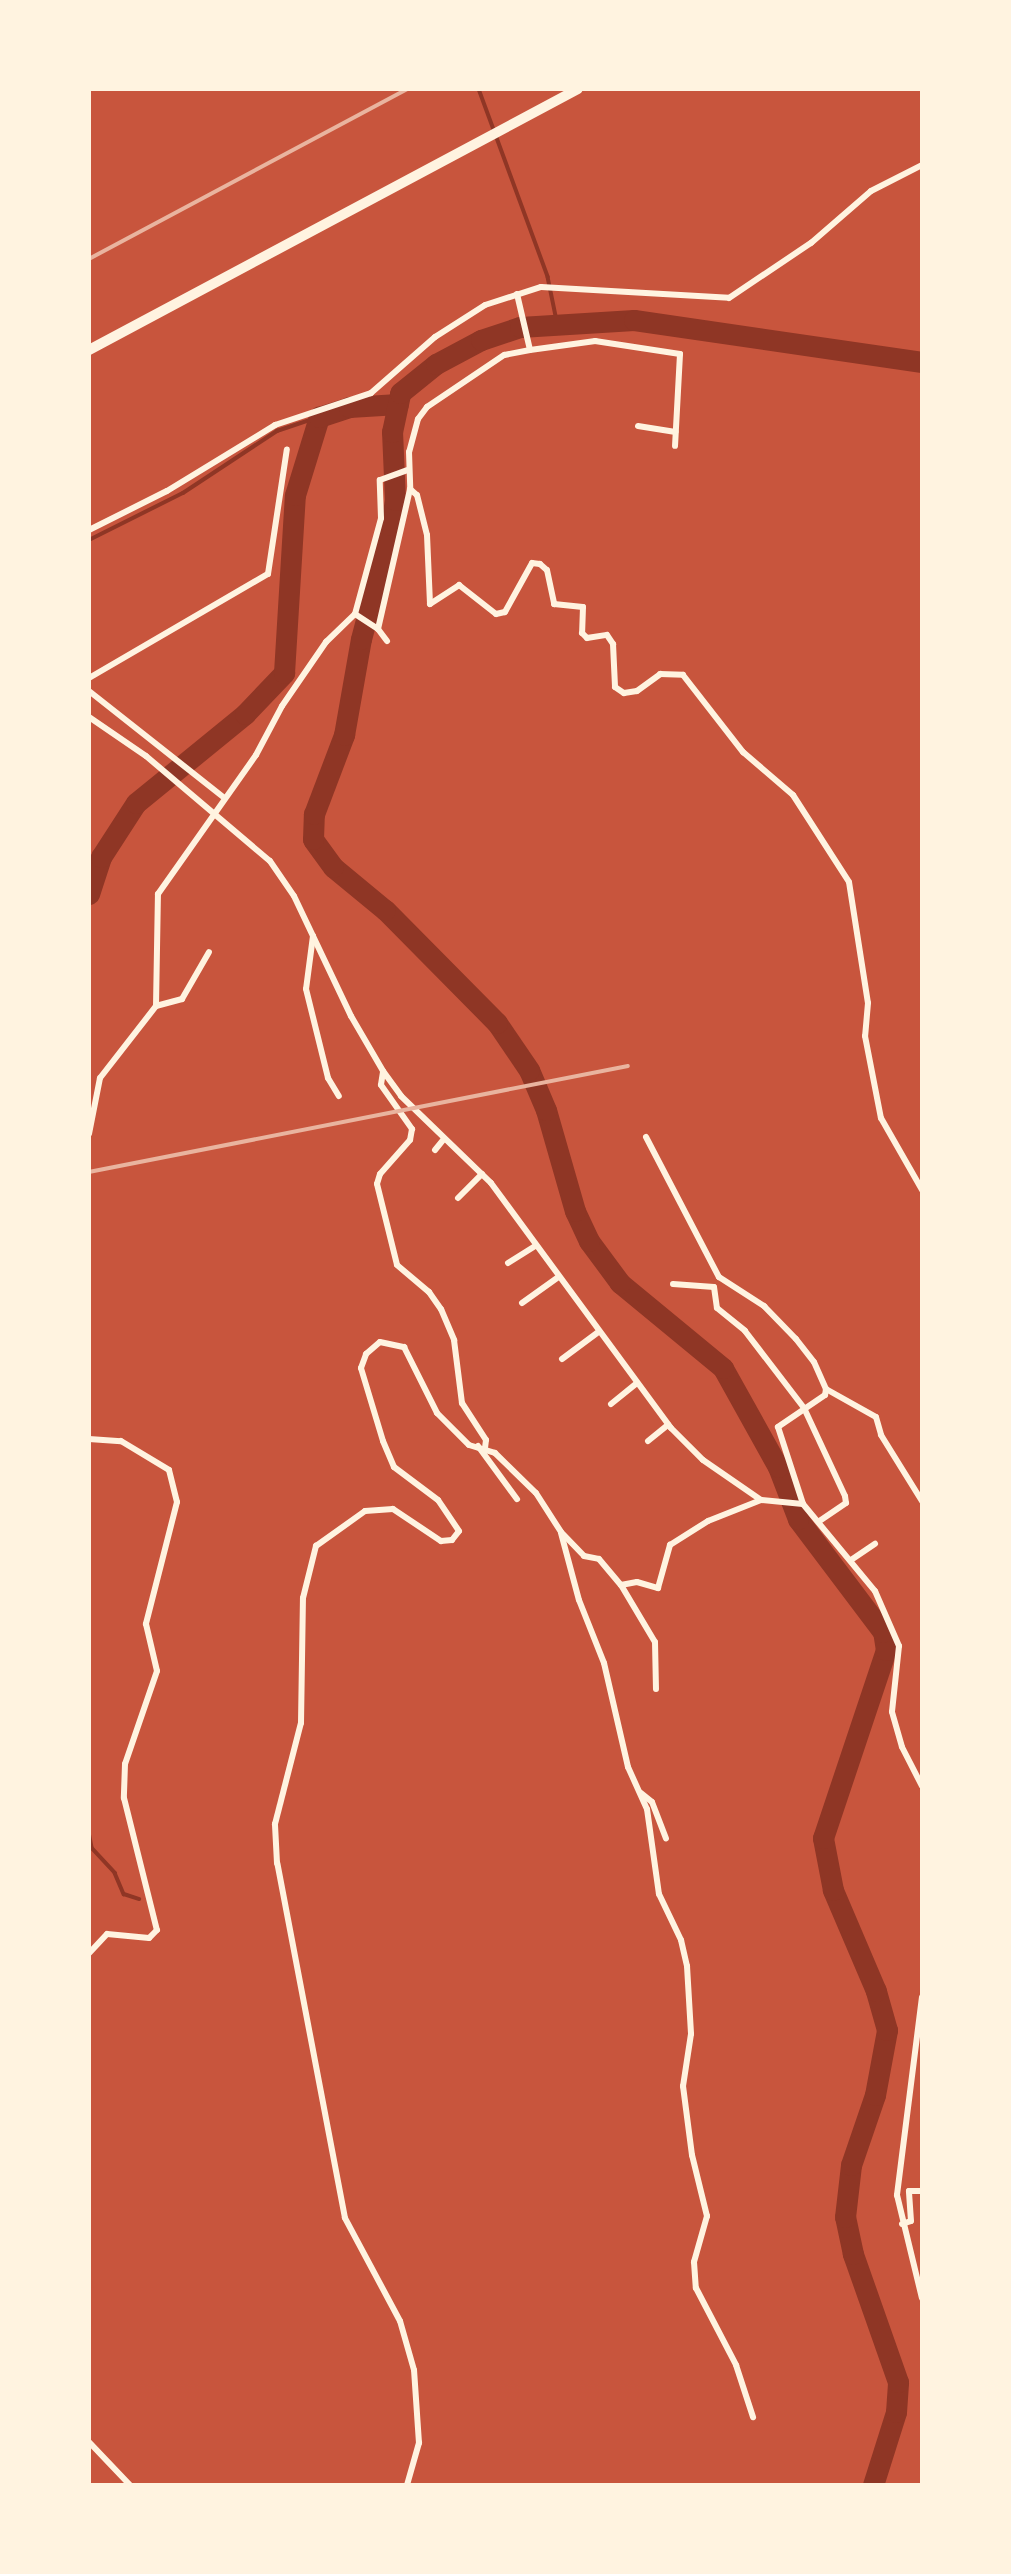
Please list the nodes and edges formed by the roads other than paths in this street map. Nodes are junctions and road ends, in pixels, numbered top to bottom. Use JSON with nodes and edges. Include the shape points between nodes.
{"nodes":[{"id":1,"x":578,"y":89,"type":"edge"},
{"id":2,"x":922,"y":165,"type":"edge"},
{"id":3,"x":518,"y":296,"type":"junction"},
{"id":4,"x":530,"y":347,"type":"junction"},
{"id":5,"x":89,"y":350,"type":"edge"},
{"id":6,"x":638,"y":426,"type":"dead end"},
{"id":7,"x":676,"y":432,"type":"junction"},
{"id":8,"x":676,"y":446,"type":"dead end"},
{"id":9,"x":287,"y":449,"type":"dead end"},
{"id":10,"x":407,"y":470,"type":"junction"},
{"id":11,"x":410,"y":489,"type":"junction"},
{"id":12,"x":89,"y":530,"type":"edge"},
{"id":13,"x":357,"y":615,"type":"junction"},
{"id":14,"x":379,"y":629,"type":"junction"},
{"id":15,"x":387,"y":642,"type":"dead end"},
{"id":16,"x":89,"y":678,"type":"edge"},
{"id":17,"x":89,"y":691,"type":"edge"},
{"id":18,"x":89,"y":717,"type":"edge"},
{"id":19,"x":223,"y":797,"type":"junction"},
{"id":20,"x":214,"y":811,"type":"junction"},
{"id":21,"x":313,"y":936,"type":"junction"},
{"id":22,"x":209,"y":952,"type":"dead end"},
{"id":23,"x":156,"y":1006,"type":"junction"},
{"id":24,"x":383,"y":1071,"type":"junction"},
{"id":25,"x":340,"y":1096,"type":"dead end"},
{"id":26,"x":89,"y":1134,"type":"edge"},
{"id":27,"x":646,"y":1137,"type":"dead end"},
{"id":28,"x":444,"y":1139,"type":"junction"},
{"id":29,"x":435,"y":1150,"type":"dead end"},
{"id":30,"x":482,"y":1174,"type":"junction"},
{"id":31,"x":922,"y":1190,"type":"edge"},
{"id":32,"x":458,"y":1198,"type":"dead end"},
{"id":33,"x":536,"y":1246,"type":"junction"},
{"id":34,"x":508,"y":1264,"type":"dead end"},
{"id":35,"x":719,"y":1277,"type":"junction"},
{"id":36,"x":558,"y":1278,"type":"junction"},
{"id":37,"x":673,"y":1284,"type":"dead end"},
{"id":38,"x":714,"y":1287,"type":"junction"},
{"id":39,"x":522,"y":1303,"type":"dead end"},
{"id":40,"x":597,"y":1333,"type":"junction"},
{"id":41,"x":562,"y":1359,"type":"dead end"},
{"id":42,"x":636,"y":1384,"type":"junction"},
{"id":43,"x":826,"y":1389,"type":"junction"},
{"id":44,"x":611,"y":1404,"type":"dead end"},
{"id":45,"x":804,"y":1408,"type":"junction"},
{"id":46,"x":668,"y":1425,"type":"junction"},
{"id":47,"x":89,"y":1439,"type":"edge"},
{"id":48,"x":648,"y":1441,"type":"dead end"},
{"id":49,"x":482,"y":1447,"type":"junction"},
{"id":50,"x":517,"y":1499,"type":"dead end"},
{"id":51,"x":765,"y":1500,"type":"junction"},
{"id":52,"x":922,"y":1501,"type":"edge"},
{"id":53,"x":801,"y":1503,"type":"junction"},
{"id":54,"x":819,"y":1521,"type":"junction"},
{"id":55,"x":561,"y":1532,"type":"junction"},
{"id":56,"x":875,"y":1544,"type":"dead end"},
{"id":57,"x":850,"y":1560,"type":"junction"},
{"id":58,"x":621,"y":1585,"type":"junction"},
{"id":59,"x":656,"y":1689,"type":"dead end"},
{"id":60,"x":922,"y":1786,"type":"edge"},
{"id":61,"x":640,"y":1792,"type":"junction"},
{"id":62,"x":666,"y":1838,"type":"dead end"},
{"id":63,"x":89,"y":1953,"type":"edge"},
{"id":64,"x":922,"y":1997,"type":"edge"},
{"id":65,"x":922,"y":2191,"type":"edge"},
{"id":66,"x":902,"y":2224,"type":"junction"},
{"id":67,"x":922,"y":2298,"type":"edge"},
{"id":68,"x":754,"y":2417,"type":"dead end"},
{"id":69,"x":89,"y":2442,"type":"edge"},
{"id":70,"x":130,"y":2485,"type":"edge"},
{"id":71,"x":407,"y":2485,"type":"edge"}],
"edges":[{"from":1,"to":5,"type":"highway"},
{"from":2,"to":3,"type":"street","via":[[871,191],[811,243],[729,298],[559,287],[542,287]]},
{"from":3,"to":4,"type":"street"},
{"from":3,"to":12,"type":"street","via":[[485,305],[435,337],[371,393],[275,425],[167,491]]},
{"from":4,"to":7,"type":"street","via":[[595,341],[680,354]]},
{"from":4,"to":10,"type":"street","via":[[504,355],[427,407],[418,419]]},
{"from":6,"to":7,"type":"street"},
{"from":7,"to":8,"type":"street"},
{"from":9,"to":16,"type":"street","via":[[268,574]]},
{"from":10,"to":11,"type":"street"},
{"from":10,"to":13,"type":"street","via":[[380,480],[381,519]]},
{"from":11,"to":14,"type":"street"},
{"from":11,"to":31,"type":"street","via":[[416,495],[427,535],[430,604],[459,585],[496,614],[505,612],[532,563],[540,564],[547,570],[554,604],[583,607],[582,634],[587,638],[607,635],[613,644],[615,687],[624,693],[638,691],[660,674],[683,675],[743,752],[793,795],[849,882],[868,1003],[865,1036],[881,1118]]},
{"from":13,"to":14,"type":"street"},
{"from":13,"to":19,"type":"street","via":[[326,642],[282,706],[256,755]]},
{"from":14,"to":15,"type":"street"},
{"from":17,"to":19,"type":"street"},
{"from":18,"to":20,"type":"street"},
{"from":19,"to":20,"type":"street"},
{"from":20,"to":21,"type":"street","via":[[270,861]]},
{"from":20,"to":23,"type":"street","via":[[158,894]]},
{"from":21,"to":24,"type":"street"},
{"from":21,"to":25,"type":"street","via":[[306,989],[328,1078]]},
{"from":22,"to":23,"type":"street","via":[[182,999]]},
{"from":23,"to":26,"type":"street","via":[[100,1078]]},
{"from":24,"to":28,"type":"street"},
{"from":24,"to":49,"type":"street","via":[[381,1085],[412,1129],[410,1140],[380,1174],[377,1184],[397,1265],[441,1309],[454,1340],[462,1403],[486,1440]]},
{"from":27,"to":35,"type":"street"},
{"from":28,"to":29,"type":"street"},
{"from":28,"to":30,"type":"street"},
{"from":30,"to":32,"type":"street"},
{"from":30,"to":33,"type":"street"},
{"from":33,"to":34,"type":"street"},
{"from":33,"to":36,"type":"street"},
{"from":35,"to":38,"type":"street"},
{"from":35,"to":43,"type":"street","via":[[764,1307],[796,1339],[814,1362]]},
{"from":36,"to":39,"type":"street"},
{"from":36,"to":40,"type":"street"},
{"from":37,"to":38,"type":"street"},
{"from":38,"to":45,"type":"street","via":[[717,1308],[752,1340]]},
{"from":40,"to":41,"type":"street"},
{"from":40,"to":42,"type":"street"},
{"from":42,"to":44,"type":"street"},
{"from":42,"to":46,"type":"street"},
{"from":43,"to":45,"type":"street","via":[[825,1395]]},
{"from":43,"to":52,"type":"street","via":[[876,1417]]},
{"from":45,"to":53,"type":"street","via":[[778,1427]]},
{"from":45,"to":54,"type":"street","via":[[846,1503]]},
{"from":46,"to":48,"type":"street"},
{"from":46,"to":51,"type":"street","via":[[703,1460]]},
{"from":47,"to":63,"type":"street","via":[[121,1441],[169,1470],[177,1502],[147,1616],[145,1634],[157,1671],[125,1764],[124,1798],[157,1930],[149,1938],[107,1934]]},
{"from":49,"to":50,"type":"street"},
{"from":49,"to":55,"type":"street","via":[[536,1493]]},
{"from":49,"to":71,"type":"street","via":[[469,1445],[437,1413],[404,1347],[380,1342],[366,1354],[361,1368],[394,1467],[438,1500],[459,1531],[452,1540],[441,1541],[393,1509],[365,1511],[316,1546],[303,1598],[300,1723],[275,1824],[277,1863],[345,2218],[400,2322],[414,2370],[419,2443]]},
{"from":51,"to":53,"type":"street"},
{"from":51,"to":58,"type":"street","via":[[708,1521],[670,1545],[658,1588],[637,1582]]},
{"from":53,"to":54,"type":"street"},
{"from":54,"to":57,"type":"street"},
{"from":55,"to":58,"type":"street","via":[[584,1556],[599,1559]]},
{"from":55,"to":61,"type":"street"},
{"from":56,"to":57,"type":"street"},
{"from":57,"to":60,"type":"street","via":[[875,1591],[899,1646],[892,1712],[902,1747]]},
{"from":58,"to":59,"type":"street","via":[[655,1642]]},
{"from":61,"to":62,"type":"street","via":[[652,1802]]},
{"from":61,"to":68,"type":"street","via":[[647,1809],[659,1894],[681,1940],[687,1966],[691,2034],[683,2086],[692,2155],[707,2216],[694,2262],[696,2288],[736,2365]]},
{"from":64,"to":66,"type":"street","via":[[897,2195]]},
{"from":65,"to":66,"type":"street","via":[[909,2192],[911,2221]]},
{"from":66,"to":67,"type":"street"},
{"from":69,"to":70,"type":"street"}]}
